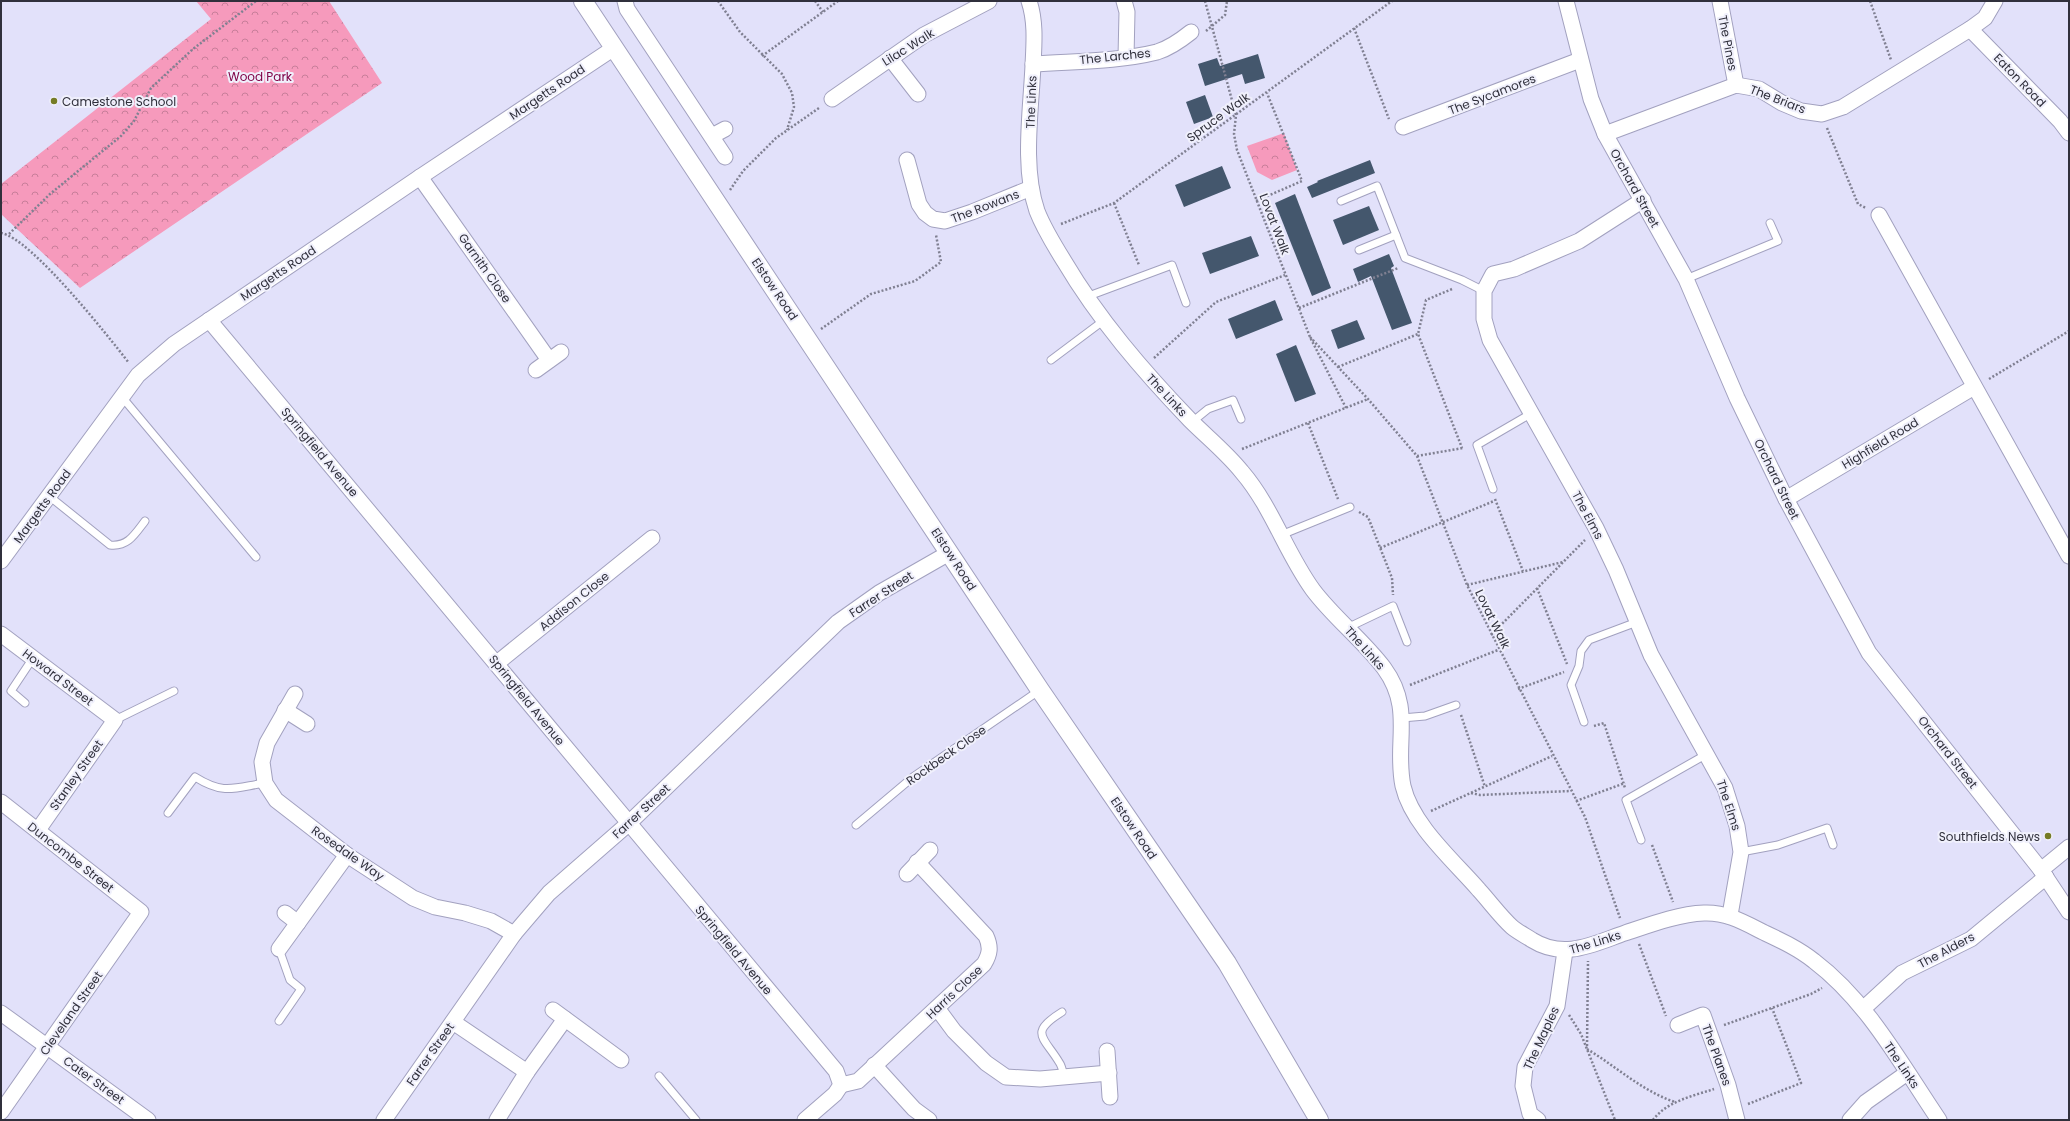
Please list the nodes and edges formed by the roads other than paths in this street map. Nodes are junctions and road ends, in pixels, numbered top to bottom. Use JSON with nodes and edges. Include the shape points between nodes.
{"nodes":[{"id":1,"x":583,"y":1,"type":"edge"},
{"id":2,"x":625,"y":1,"type":"edge"},
{"id":3,"x":989,"y":1,"type":"edge"},
{"id":4,"x":1029,"y":1,"type":"edge"},
{"id":5,"x":1124,"y":1,"type":"edge"},
{"id":6,"x":1566,"y":1,"type":"edge"},
{"id":7,"x":1720,"y":1,"type":"edge"},
{"id":8,"x":1996,"y":1,"type":"edge"},
{"id":9,"x":1970,"y":29,"type":"junction"},
{"id":10,"x":1191,"y":32,"type":"road end"},
{"id":11,"x":614,"y":48,"type":"junction"},
{"id":12,"x":1126,"y":57,"type":"junction"},
{"id":13,"x":890,"y":58,"type":"junction"},
{"id":14,"x":1580,"y":60,"type":"junction"},
{"id":15,"x":1033,"y":64,"type":"junction"},
{"id":16,"x":1736,"y":84,"type":"junction"},
{"id":17,"x":918,"y":94,"type":"dead end"},
{"id":18,"x":828,"y":105,"type":"road end"},
{"id":19,"x":1403,"y":127,"type":"road end"},
{"id":20,"x":2069,"y":133,"type":"edge"},
{"id":21,"x":1606,"y":134,"type":"junction"},
{"id":22,"x":725,"y":157,"type":"dead end"},
{"id":23,"x":907,"y":160,"type":"dead end"},
{"id":24,"x":420,"y":176,"type":"junction"},
{"id":25,"x":1031,"y":188,"type":"junction"},
{"id":26,"x":1643,"y":200,"type":"junction"},
{"id":27,"x":1341,"y":201,"type":"dead end"},
{"id":28,"x":1879,"y":215,"type":"road end"},
{"id":29,"x":1770,"y":223,"type":"dead end"},
{"id":30,"x":1396,"y":235,"type":"junction"},
{"id":31,"x":1359,"y":250,"type":"dead end"},
{"id":32,"x":1686,"y":279,"type":"junction"},
{"id":33,"x":1484,"y":291,"type":"junction"},
{"id":34,"x":1086,"y":297,"type":"junction"},
{"id":35,"x":1186,"y":303,"type":"dead end"},
{"id":36,"x":209,"y":320,"type":"junction"},
{"id":37,"x":1103,"y":321,"type":"junction"},
{"id":38,"x":1051,"y":360,"type":"dead end"},
{"id":39,"x":536,"y":370,"type":"dead end"},
{"id":40,"x":1974,"y":388,"type":"junction"},
{"id":41,"x":121,"y":397,"type":"junction"},
{"id":42,"x":1532,"y":413,"type":"junction"},
{"id":43,"x":1241,"y":419,"type":"dead end"},
{"id":44,"x":1192,"y":422,"type":"junction"},
{"id":45,"x":1493,"y":489,"type":"road end"},
{"id":46,"x":48,"y":496,"type":"junction"},
{"id":47,"x":1786,"y":499,"type":"junction"},
{"id":48,"x":1350,"y":507,"type":"road end"},
{"id":49,"x":145,"y":521,"type":"dead end"},
{"id":50,"x":1281,"y":536,"type":"junction"},
{"id":51,"x":652,"y":538,"type":"dead end"},
{"id":52,"x":949,"y":553,"type":"junction"},
{"id":53,"x":2069,"y":556,"type":"edge"},
{"id":54,"x":256,"y":557,"type":"dead end"},
{"id":55,"x":1,"y":561,"type":"edge"},
{"id":56,"x":1637,"y":622,"type":"junction"},
{"id":57,"x":1347,"y":628,"type":"junction"},
{"id":58,"x":1,"y":634,"type":"edge"},
{"id":59,"x":1407,"y":642,"type":"dead end"},
{"id":60,"x":33,"y":658,"type":"junction"},
{"id":61,"x":497,"y":663,"type":"junction"},
{"id":62,"x":174,"y":690,"type":"dead end"},
{"id":63,"x":1040,"y":690,"type":"junction"},
{"id":64,"x":295,"y":694,"type":"dead end"},
{"id":65,"x":25,"y":703,"type":"dead end"},
{"id":66,"x":1456,"y":705,"type":"road end"},
{"id":67,"x":285,"y":710,"type":"junction"},
{"id":68,"x":1402,"y":718,"type":"junction"},
{"id":69,"x":115,"y":720,"type":"junction"},
{"id":70,"x":1584,"y":722,"type":"road end"},
{"id":71,"x":307,"y":724,"type":"dead end"},
{"id":72,"x":1708,"y":754,"type":"junction"},
{"id":73,"x":265,"y":783,"type":"junction"},
{"id":74,"x":1,"y":802,"type":"edge"},
{"id":75,"x":168,"y":813,"type":"dead end"},
{"id":76,"x":628,"y":824,"type":"junction"},
{"id":77,"x":856,"y":825,"type":"dead end"},
{"id":78,"x":38,"y":830,"type":"junction"},
{"id":79,"x":1641,"y":840,"type":"road end"},
{"id":80,"x":1833,"y":845,"type":"dead end"},
{"id":81,"x":2069,"y":847,"type":"edge"},
{"id":82,"x":930,"y":850,"type":"dead end"},
{"id":83,"x":1741,"y":852,"type":"junction"},
{"id":84,"x":347,"y":855,"type":"junction"},
{"id":85,"x":917,"y":862,"type":"junction"},
{"id":86,"x":907,"y":874,"type":"dead end"},
{"id":87,"x":2044,"y":874,"type":"junction"},
{"id":88,"x":141,"y":912,"type":"joint"},
{"id":89,"x":2069,"y":912,"type":"edge"},
{"id":90,"x":286,"y":914,"type":"dead end"},
{"id":91,"x":1730,"y":915,"type":"junction"},
{"id":92,"x":298,"y":923,"type":"junction"},
{"id":93,"x":514,"y":934,"type":"junction"},
{"id":94,"x":279,"y":949,"type":"joint"},
{"id":95,"x":1565,"y":951,"type":"junction"},
{"id":96,"x":937,"y":1008,"type":"junction"},
{"id":97,"x":1864,"y":1008,"type":"junction"},
{"id":98,"x":552,"y":1010,"type":"dead end"},
{"id":99,"x":1062,"y":1012,"type":"dead end"},
{"id":100,"x":1,"y":1013,"type":"edge"},
{"id":101,"x":566,"y":1019,"type":"junction"},
{"id":102,"x":279,"y":1021,"type":"dead end"},
{"id":103,"x":453,"y":1022,"type":"junction"},
{"id":104,"x":1678,"y":1025,"type":"road end"},
{"id":105,"x":48,"y":1046,"type":"junction"},
{"id":106,"x":1107,"y":1051,"type":"dead end"},
{"id":107,"x":621,"y":1060,"type":"dead end"},
{"id":108,"x":874,"y":1065,"type":"junction"},
{"id":109,"x":527,"y":1072,"type":"junction"},
{"id":110,"x":1109,"y":1073,"type":"junction"},
{"id":111,"x":1907,"y":1073,"type":"junction"},
{"id":112,"x":659,"y":1076,"type":"dead end"},
{"id":113,"x":1064,"y":1077,"type":"junction"},
{"id":114,"x":841,"y":1085,"type":"junction"},
{"id":115,"x":1110,"y":1097,"type":"dead end"},
{"id":116,"x":1,"y":1112,"type":"edge"},
{"id":117,"x":1736,"y":1114,"type":"edge"},
{"id":118,"x":148,"y":1120,"type":"edge"},
{"id":119,"x":384,"y":1120,"type":"edge"},
{"id":120,"x":497,"y":1120,"type":"edge"},
{"id":121,"x":696,"y":1120,"type":"edge"},
{"id":122,"x":805,"y":1120,"type":"edge"},
{"id":123,"x":929,"y":1120,"type":"edge"},
{"id":124,"x":1320,"y":1120,"type":"edge"},
{"id":125,"x":1538,"y":1120,"type":"edge"},
{"id":126,"x":1850,"y":1120,"type":"edge"},
{"id":127,"x":1939,"y":1120,"type":"edge"}],
"edges":[{"from":1,"to":11,"type":"street","name":"Elstow Road"},
{"from":2,"to":22,"type":"street","via":[[627,10],[719,132]]},
{"from":3,"to":13,"type":"street","name":"Lilac Walk","via":[[924,35]]},
{"from":4,"to":15,"type":"street","name":"The Links","via":[[1034,27]]},
{"from":5,"to":12,"type":"street","via":[[1127,12]]},
{"from":6,"to":14,"type":"street","name":"Orchard Street"},
{"from":7,"to":16,"type":"street","name":"The Pines"},
{"from":8,"to":9,"type":"street","name":"The Briars","via":[[1985,18]]},
{"from":9,"to":16,"type":"street","name":"The Briars","via":[[1843,106],[1822,114],[1801,111],[1759,89]]},
{"from":9,"to":20,"type":"street","name":"Eaton Road"},
{"from":10,"to":12,"type":"street","name":"The Larches","via":[[1178,42],[1158,51]]},
{"from":11,"to":24,"type":"street","name":"Margetts Road"},
{"from":11,"to":52,"type":"street","name":"Elstow Road"},
{"from":12,"to":15,"type":"street","name":"The Larches"},
{"from":13,"to":17,"type":"street"},
{"from":13,"to":18,"type":"street","name":"Lilac Walk","via":[[851,76]]},
{"from":14,"to":19,"type":"street","name":"The Sycamores"},
{"from":14,"to":21,"type":"street","name":"Orchard Street","via":[[1591,99]]},
{"from":15,"to":25,"type":"street","name":"The Links","via":[[1029,159]]},
{"from":16,"to":21,"type":"street","name":"The Briars"},
{"from":21,"to":26,"type":"street","name":"Orchard Street"},
{"from":23,"to":25,"type":"street","name":"The Rowans","via":[[919,204],[933,219],[945,221]]},
{"from":24,"to":36,"type":"street","name":"Margetts Road"},
{"from":24,"to":39,"type":"street","name":"Garnith Close","via":[[555,356]]},
{"from":25,"to":34,"type":"street","name":"The Links","via":[[1045,230]]},
{"from":26,"to":32,"type":"street","name":"Orchard Street"},
{"from":26,"to":33,"type":"street","name":"The Elms","via":[[1579,241],[1514,269],[1493,274]]},
{"from":27,"to":30,"type":"lane","via":[[1377,186]]},
{"from":28,"to":40,"type":"street"},
{"from":29,"to":32,"type":"lane","via":[[1778,241]]},
{"from":30,"to":31,"type":"lane"},
{"from":30,"to":33,"type":"lane","via":[[1406,258]]},
{"from":32,"to":47,"type":"street","name":"Orchard Street"},
{"from":33,"to":42,"type":"street","name":"The Elms","via":[[1484,319],[1490,340]]},
{"from":34,"to":35,"type":"lane","via":[[1172,265]]},
{"from":34,"to":37,"type":"street","name":"The Links"},
{"from":36,"to":41,"type":"street","name":"Margetts Road","via":[[174,344],[138,375]]},
{"from":36,"to":61,"type":"street","name":"Springfield Avenue"},
{"from":37,"to":38,"type":"lane"},
{"from":37,"to":44,"type":"street","name":"The Links"},
{"from":40,"to":47,"type":"street","name":"Highfield Road"},
{"from":40,"to":53,"type":"street"},
{"from":41,"to":46,"type":"street","name":"Margetts Road"},
{"from":41,"to":54,"type":"lane"},
{"from":42,"to":45,"type":"lane","via":[[1477,445]]},
{"from":42,"to":56,"type":"street","name":"The Elms","via":[[1596,528]]},
{"from":43,"to":44,"type":"lane","via":[[1233,400],[1208,409]]},
{"from":44,"to":50,"type":"street","name":"The Links","via":[[1242,471],[1259,495]]},
{"from":46,"to":49,"type":"lane","via":[[110,545],[119,546],[128,542]]},
{"from":46,"to":55,"type":"street","name":"Margetts Road"},
{"from":47,"to":87,"type":"street","name":"Orchard Street","via":[[1869,653]]},
{"from":48,"to":50,"type":"lane"},
{"from":50,"to":57,"type":"street","name":"The Links","via":[[1293,561],[1316,594]]},
{"from":51,"to":61,"type":"street","name":"Addison Close"},
{"from":52,"to":63,"type":"street","name":"Elstow Road"},
{"from":52,"to":76,"type":"street","name":"Farrer Street","via":[[879,593],[838,622]]},
{"from":56,"to":70,"type":"lane","via":[[1589,640],[1581,651],[1572,685]]},
{"from":56,"to":72,"type":"street","name":"The Elms","via":[[1651,655]]},
{"from":57,"to":59,"type":"lane","via":[[1393,606]]},
{"from":57,"to":68,"type":"street","name":"The Links","via":[[1383,667],[1398,690]]},
{"from":58,"to":60,"type":"street","name":"Howard Street"},
{"from":60,"to":65,"type":"lane","via":[[11,692]]},
{"from":60,"to":69,"type":"street","name":"Howard Street"},
{"from":61,"to":76,"type":"street","name":"Springfield Avenue"},
{"from":62,"to":69,"type":"lane"},
{"from":63,"to":77,"type":"lane","name":"Rockbeck Close","via":[[913,777]]},
{"from":63,"to":124,"type":"street","name":"Elstow Road","via":[[1227,962]]},
{"from":64,"to":67,"type":"street","name":"Rosedale Way"},
{"from":66,"to":68,"type":"lane","via":[[1425,716]]},
{"from":67,"to":71,"type":"street"},
{"from":67,"to":73,"type":"street","name":"Rosedale Way","via":[[267,743],[262,762]]},
{"from":68,"to":95,"type":"street","name":"The Links","via":[[1401,763],[1404,786],[1412,809],[1430,834],[1512,927],[1537,944]]},
{"from":69,"to":78,"type":"street","name":"Stanley Street"},
{"from":72,"to":79,"type":"lane","via":[[1626,800]]},
{"from":72,"to":83,"type":"street","name":"The Elms","via":[[1726,788],[1738,826]]},
{"from":73,"to":75,"type":"lane","via":[[228,790],[211,786],[195,777]]},
{"from":73,"to":84,"type":"street","name":"Rosedale Way","via":[[276,800]]},
{"from":74,"to":78,"type":"street","name":"Duncombe Street"},
{"from":76,"to":93,"type":"street","name":"Farrer Street","via":[[549,893]]},
{"from":76,"to":114,"type":"street","name":"Springfield Avenue","via":[[836,1071]]},
{"from":78,"to":88,"type":"street","name":"Duncombe Street"},
{"from":80,"to":83,"type":"lane","via":[[1827,828],[1778,845]]},
{"from":81,"to":87,"type":"street"},
{"from":82,"to":85,"type":"street"},
{"from":83,"to":91,"type":"street","name":"The Elms"},
{"from":84,"to":92,"type":"street"},
{"from":84,"to":93,"type":"street","name":"Rosedale Way","via":[[413,898],[435,907],[490,921]]},
{"from":85,"to":86,"type":"street"},
{"from":85,"to":96,"type":"street","name":"Harris Close","via":[[976,925],[990,944],[990,955],[984,964]]},
{"from":87,"to":89,"type":"street","name":"Orchard Street"},
{"from":87,"to":97,"type":"street","name":"The Alders","via":[[1971,939],[1902,973]]},
{"from":88,"to":105,"type":"street","name":"Cleveland Street"},
{"from":90,"to":92,"type":"street"},
{"from":91,"to":95,"type":"street","name":"The Links","via":[[1705,913],[1679,917]]},
{"from":91,"to":97,"type":"street","name":"The Links","via":[[1791,946],[1814,961]]},
{"from":92,"to":94,"type":"street"},
{"from":93,"to":103,"type":"street","name":"Farrer Street"},
{"from":94,"to":102,"type":"lane","via":[[290,980],[301,989]]},
{"from":95,"to":125,"type":"street","name":"The Maples","via":[[1557,1006],[1525,1067],[1522,1086],[1530,1114]]},
{"from":96,"to":108,"type":"street","name":"Harris Close"},
{"from":96,"to":113,"type":"street","via":[[959,1037],[986,1063],[1006,1077]]},
{"from":97,"to":111,"type":"street","name":"The Links"},
{"from":98,"to":101,"type":"street"},
{"from":99,"to":113,"type":"lane","via":[[1048,1021],[1042,1031],[1042,1040],[1060,1063]]},
{"from":100,"to":105,"type":"street","name":"Cater Street"},
{"from":101,"to":107,"type":"street"},
{"from":101,"to":109,"type":"street"},
{"from":103,"to":109,"type":"street"},
{"from":103,"to":119,"type":"street","name":"Farrer Street"},
{"from":104,"to":117,"type":"street","name":"The Planes","via":[[1703,1015]]},
{"from":105,"to":116,"type":"street","name":"Cleveland Street"},
{"from":105,"to":118,"type":"street","name":"Cater Street"},
{"from":106,"to":110,"type":"street"},
{"from":108,"to":114,"type":"street","name":"Harris Close","via":[[858,1081]]},
{"from":108,"to":123,"type":"street","via":[[914,1109]]},
{"from":109,"to":120,"type":"street"},
{"from":110,"to":113,"type":"street"},
{"from":110,"to":115,"type":"street"},
{"from":111,"to":126,"type":"street","via":[[1866,1102]]},
{"from":111,"to":127,"type":"street","name":"The Links"},
{"from":112,"to":121,"type":"lane"},
{"from":114,"to":122,"type":"street","via":[[835,1094]]}]}
